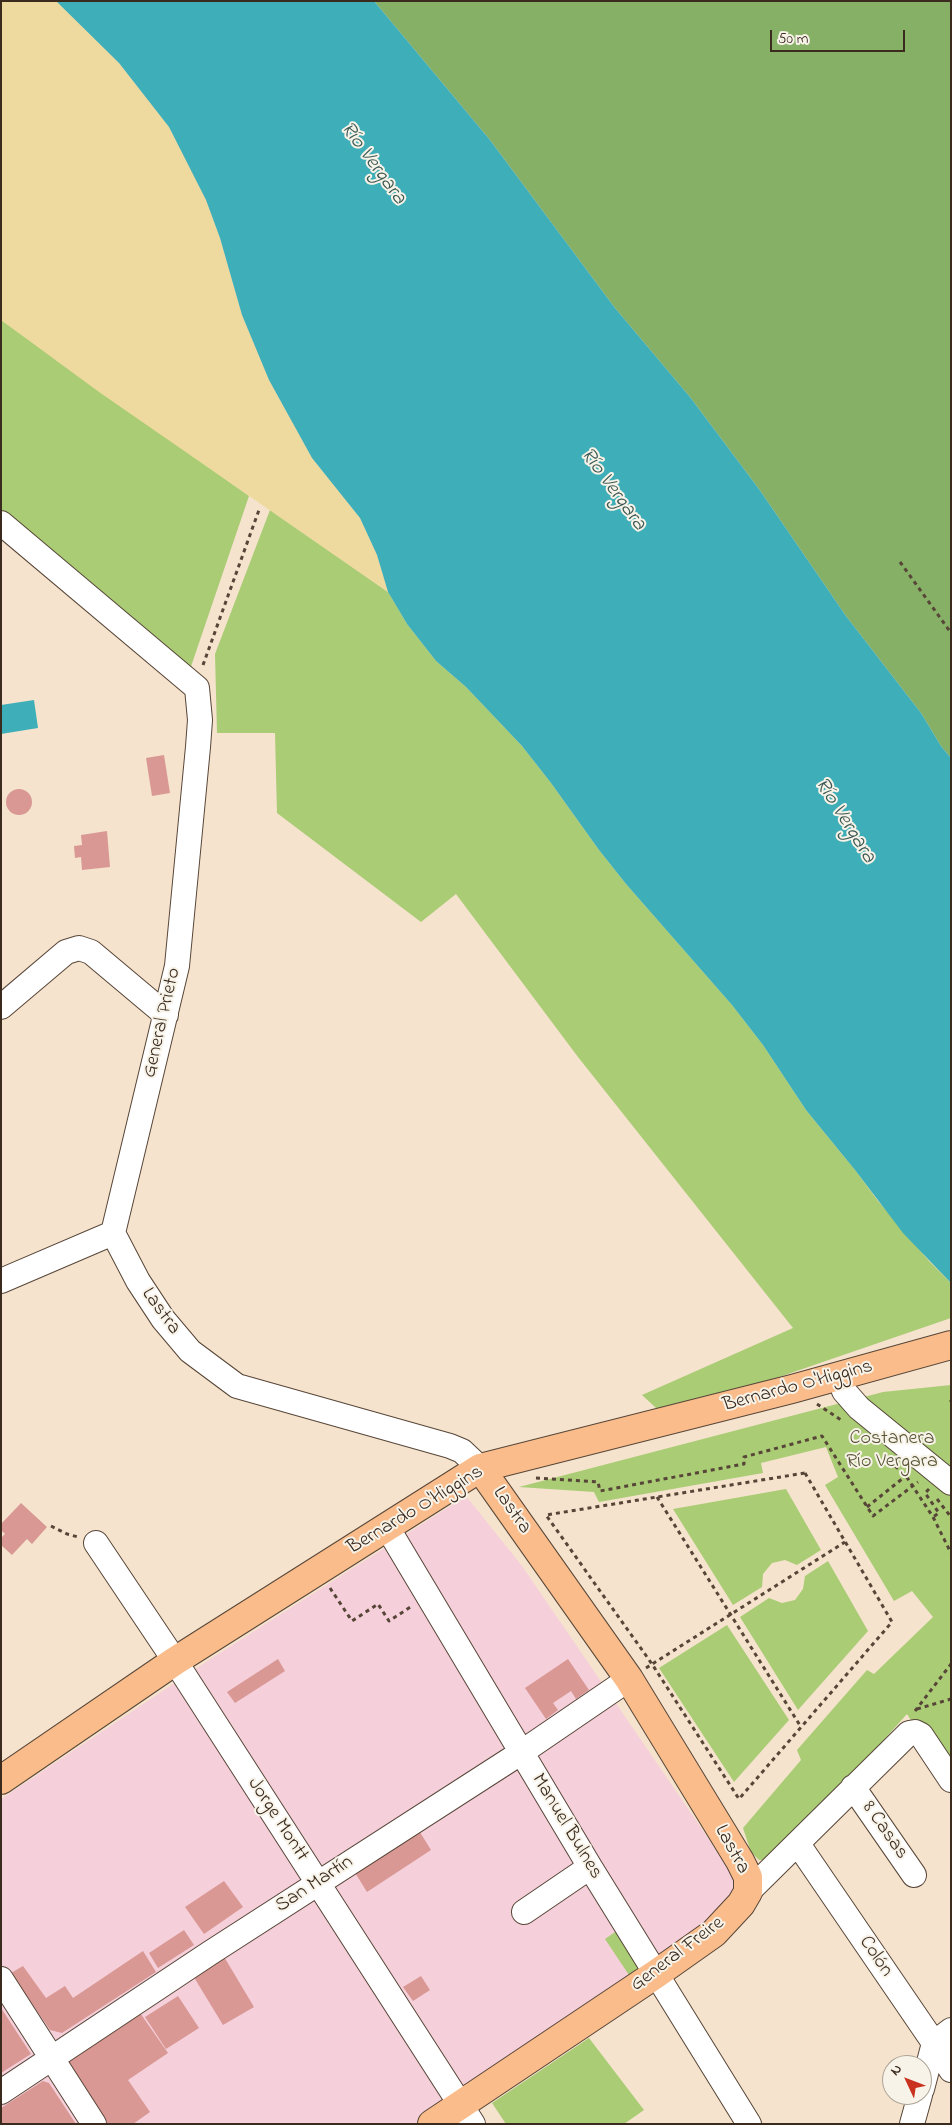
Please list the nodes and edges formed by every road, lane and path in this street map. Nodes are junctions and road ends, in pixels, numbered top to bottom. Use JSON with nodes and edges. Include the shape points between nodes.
{"nodes":[{"id":1,"x":259,"y":510,"type":"dead end"},
{"id":2,"x":1,"y":523,"type":"edge"},
{"id":3,"x":900,"y":562,"type":"dead end"},
{"id":4,"x":951,"y":633,"type":"edge"},
{"id":5,"x":197,"y":688,"type":"junction"},
{"id":6,"x":1,"y":1007,"type":"edge"},
{"id":7,"x":166,"y":1015,"type":"junction"},
{"id":8,"x":113,"y":1233,"type":"junction"},
{"id":9,"x":1,"y":1281,"type":"edge"},
{"id":10,"x":951,"y":1345,"type":"edge"},
{"id":11,"x":839,"y":1376,"type":"junction"},
{"id":12,"x":792,"y":1389,"type":"junction"},
{"id":13,"x":842,"y":1421,"type":"dead end"},
{"id":14,"x":892,"y":1464,"type":"dead end"},
{"id":15,"x":480,"y":1468,"type":"junction"},
{"id":16,"x":906,"y":1476,"type":"junction"},
{"id":17,"x":532,"y":1478,"type":"dead end"},
{"id":18,"x":951,"y":1483,"type":"edge"},
{"id":19,"x":912,"y":1486,"type":"junction"},
{"id":20,"x":657,"y":1497,"type":"junction"},
{"id":21,"x":867,"y":1507,"type":"junction"},
{"id":22,"x":933,"y":1517,"type":"junction"},
{"id":23,"x":951,"y":1517,"type":"edge"},
{"id":24,"x":51,"y":1526,"type":"dead end"},
{"id":25,"x":387,"y":1528,"type":"junction"},
{"id":26,"x":88,"y":1540,"type":"joint"},
{"id":27,"x":845,"y":1542,"type":"junction"},
{"id":28,"x":951,"y":1554,"type":"edge"},
{"id":29,"x":318,"y":1570,"type":"junction"},
{"id":30,"x":428,"y":1596,"type":"junction"},
{"id":31,"x":731,"y":1614,"type":"junction"},
{"id":32,"x":175,"y":1661,"type":"junction"},
{"id":33,"x":652,"y":1664,"type":"junction"},
{"id":34,"x":629,"y":1679,"type":"junction"},
{"id":35,"x":951,"y":1699,"type":"edge"},
{"id":36,"x":916,"y":1721,"type":"junction"},
{"id":37,"x":801,"y":1727,"type":"junction"},
{"id":38,"x":522,"y":1752,"type":"junction"},
{"id":39,"x":1,"y":1780,"type":"edge"},
{"id":40,"x":951,"y":1780,"type":"edge"},
{"id":41,"x":853,"y":1787,"type":"junction"},
{"id":42,"x":798,"y":1844,"type":"junction"},
{"id":43,"x":590,"y":1867,"type":"junction"},
{"id":44,"x":914,"y":1875,"type":"dead end"},
{"id":45,"x":318,"y":1884,"type":"junction"},
{"id":46,"x":748,"y":1892,"type":"junction"},
{"id":47,"x":524,"y":1912,"type":"dead end"},
{"id":48,"x":656,"y":1974,"type":"junction"},
{"id":49,"x":1,"y":1979,"type":"edge"},
{"id":50,"x":943,"y":2037,"type":"edge"},
{"id":51,"x":52,"y":2058,"type":"junction"},
{"id":52,"x":932,"y":2064,"type":"edge"},
{"id":53,"x":951,"y":2070,"type":"edge"},
{"id":54,"x":1,"y":2092,"type":"edge"},
{"id":55,"x":917,"y":2105,"type":"edge"},
{"id":56,"x":466,"y":2114,"type":"edge"},
{"id":57,"x":94,"y":2124,"type":"edge"},
{"id":58,"x":432,"y":2124,"type":"edge"},
{"id":59,"x":749,"y":2124,"type":"edge"},
{"id":60,"x":912,"y":2124,"type":"edge"}],
"edges":[{"from":1,"to":5,"type":"path","via":[[204,659]]},
{"from":2,"to":5,"type":"street"},
{"from":3,"to":4,"type":"path"},
{"from":5,"to":7,"type":"street","name":"General Prieto","via":[[200,720],[178,966]]},
{"from":6,"to":7,"type":"street","via":[[66,952],[79,948],[91,952]]},
{"from":7,"to":8,"type":"street","name":"General Prieto"},
{"from":8,"to":9,"type":"street"},
{"from":8,"to":15,"type":"street","name":"Lastra","via":[[138,1282],[163,1319],[190,1351],[237,1386],[450,1446],[462,1451]]},
{"from":10,"to":11,"type":"main road","name":"Bernardo O'Higgins"},
{"from":11,"to":12,"type":"main road","name":"Bernardo O'Higgins"},
{"from":11,"to":18,"type":"street","via":[[844,1391],[859,1408]]},
{"from":12,"to":13,"type":"path"},
{"from":12,"to":15,"type":"main road","name":"Bernardo O'Higgins"},
{"from":14,"to":16,"type":"path"},
{"from":15,"to":25,"type":"main road","name":"Bernardo O'Higgins"},
{"from":15,"to":34,"type":"main road","name":"Lastra"},
{"from":16,"to":19,"type":"path"},
{"from":16,"to":21,"type":"path"},
{"from":17,"to":21,"type":"path","via":[[598,1482],[600,1492],[744,1464],[744,1457],[822,1436]]},
{"from":19,"to":21,"type":"path","via":[[873,1516]]},
{"from":19,"to":22,"type":"path"},
{"from":20,"to":27,"type":"path","via":[[805,1473]]},
{"from":20,"to":31,"type":"path"},
{"from":20,"to":33,"type":"path","via":[[546,1515]]},
{"from":22,"to":23,"type":"path","via":[[939,1513],[925,1493],[930,1489]]},
{"from":22,"to":28,"type":"path"},
{"from":24,"to":26,"type":"path"},
{"from":25,"to":29,"type":"main road","name":"Bernardo O'Higgins"},
{"from":25,"to":30,"type":"street","name":"Manuel Bulnes"},
{"from":26,"to":32,"type":"street","name":"Jorge Montt"},
{"from":27,"to":31,"type":"path"},
{"from":27,"to":37,"type":"path","via":[[892,1622]]},
{"from":29,"to":30,"type":"path","via":[[352,1621],[378,1604],[389,1621]]},
{"from":29,"to":32,"type":"main road","name":"Bernardo O'Higgins"},
{"from":30,"to":38,"type":"street","name":"Manuel Bulnes"},
{"from":31,"to":33,"type":"path"},
{"from":31,"to":37,"type":"path"},
{"from":32,"to":39,"type":"main road","name":"Bernardo O'Higgins"},
{"from":32,"to":45,"type":"street","name":"Jorge Montt"},
{"from":33,"to":34,"type":"path"},
{"from":33,"to":37,"type":"path","via":[[739,1799]]},
{"from":34,"to":38,"type":"street","name":"San Martín"},
{"from":34,"to":46,"type":"main road","name":"Lastra","via":[[740,1861],[748,1877]]},
{"from":35,"to":36,"type":"path"},
{"from":36,"to":40,"type":"street","via":[[920,1735]]},
{"from":36,"to":41,"type":"street","name":"General Freire","via":[[909,1733]]},
{"from":38,"to":43,"type":"street","name":"Manuel Bulnes"},
{"from":38,"to":45,"type":"street","name":"San Martín"},
{"from":41,"to":42,"type":"street","name":"General Freire"},
{"from":41,"to":44,"type":"street","name":"8 Casas"},
{"from":42,"to":46,"type":"street","name":"General Freire"},
{"from":42,"to":50,"type":"street","name":"Colón"},
{"from":43,"to":47,"type":"street"},
{"from":43,"to":48,"type":"street","name":"Manuel Bulnes"},
{"from":45,"to":51,"type":"street","name":"San Martín"},
{"from":45,"to":56,"type":"street","name":"Jorge Montt"},
{"from":46,"to":48,"type":"main road","name":"General Freire","via":[[714,1933]]},
{"from":48,"to":56,"type":"main road","name":"General Freire"},
{"from":48,"to":59,"type":"street","name":"Manuel Bulnes"},
{"from":49,"to":51,"type":"street"},
{"from":50,"to":52,"type":"street"},
{"from":50,"to":53,"type":"street","name":"Colón"},
{"from":51,"to":54,"type":"street","name":"San Martín"},
{"from":51,"to":57,"type":"street"},
{"from":55,"to":60,"type":"street"},
{"from":56,"to":58,"type":"main road","name":"General Freire"}]}
